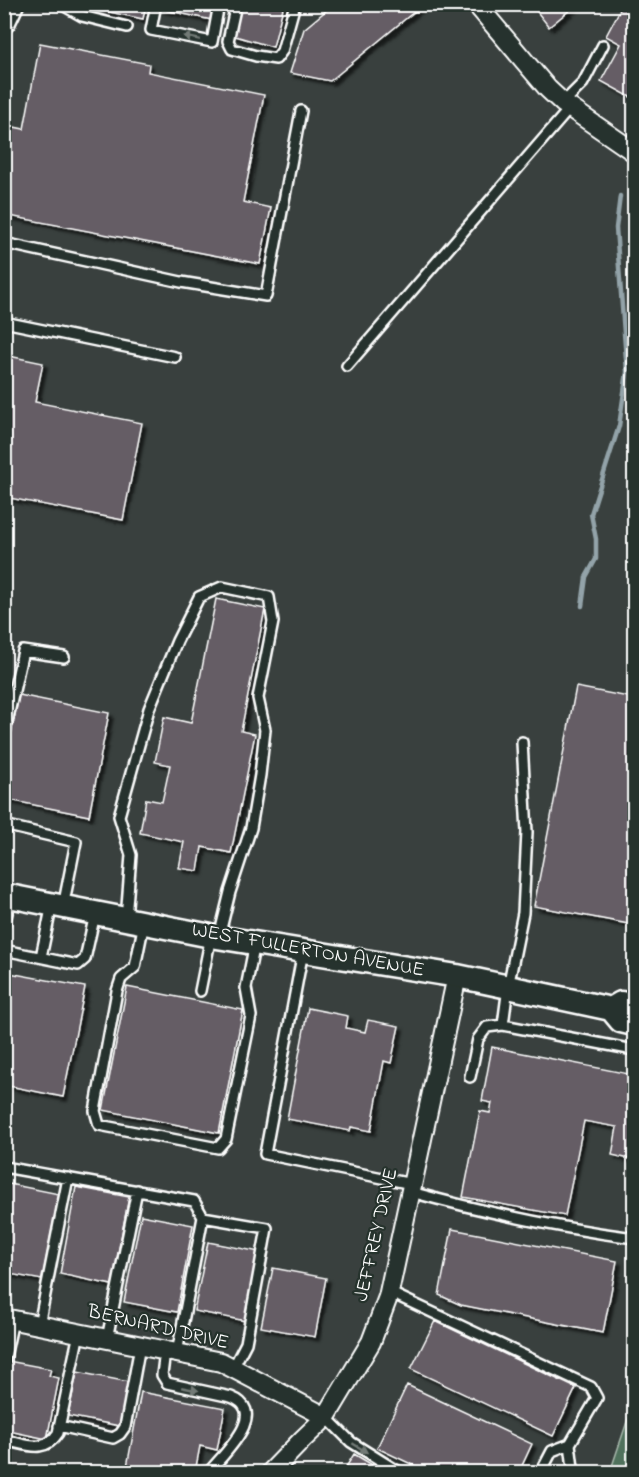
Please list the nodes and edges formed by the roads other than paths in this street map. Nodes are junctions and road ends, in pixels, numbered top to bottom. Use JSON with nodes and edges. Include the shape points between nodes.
{"nodes":[{"id":1,"x":12,"y":4,"type":"edge"},
{"id":2,"x":61,"y":4,"type":"edge"},
{"id":3,"x":156,"y":4,"type":"edge"},
{"id":4,"x":219,"y":4,"type":"edge"},
{"id":5,"x":236,"y":4,"type":"edge"},
{"id":6,"x":295,"y":4,"type":"edge"},
{"id":7,"x":476,"y":4,"type":"edge"},
{"id":8,"x":4,"y":21,"type":"edge"},
{"id":9,"x":127,"y":27,"type":"dead end"},
{"id":10,"x":603,"y":45,"type":"dead end"},
{"id":11,"x":566,"y":106,"type":"junction"},
{"id":12,"x":301,"y":111,"type":"dead end"},
{"id":13,"x":634,"y":152,"type":"edge"},
{"id":14,"x":4,"y":243,"type":"edge"},
{"id":15,"x":4,"y":322,"type":"edge"},
{"id":16,"x":175,"y":357,"type":"dead end"},
{"id":17,"x":347,"y":366,"type":"dead end"},
{"id":18,"x":64,"y":657,"type":"dead end"},
{"id":19,"x":4,"y":735,"type":"edge"},
{"id":20,"x":522,"y":742,"type":"dead end"},
{"id":21,"x":4,"y":825,"type":"edge"},
{"id":22,"x":8,"y":895,"type":"edge"},
{"id":23,"x":57,"y":905,"type":"junction"},
{"id":24,"x":95,"y":913,"type":"junction"},
{"id":25,"x":135,"y":921,"type":"junction"},
{"id":26,"x":4,"y":926,"type":"edge"},
{"id":27,"x":215,"y":937,"type":"junction"},
{"id":28,"x":255,"y":943,"type":"junction"},
{"id":29,"x":4,"y":950,"type":"edge"},
{"id":30,"x":303,"y":951,"type":"junction"},
{"id":31,"x":41,"y":957,"type":"junction"},
{"id":32,"x":457,"y":976,"type":"junction"},
{"id":33,"x":508,"y":987,"type":"junction"},
{"id":34,"x":200,"y":991,"type":"dead end"},
{"id":35,"x":634,"y":1006,"type":"edge"},
{"id":36,"x":611,"y":1009,"type":"junction"},
{"id":37,"x":634,"y":1024,"type":"edge"},
{"id":38,"x":503,"y":1025,"type":"junction"},
{"id":39,"x":634,"y":1050,"type":"edge"},
{"id":40,"x":470,"y":1077,"type":"dead end"},
{"id":41,"x":4,"y":1167,"type":"edge"},
{"id":42,"x":68,"y":1178,"type":"junction"},
{"id":43,"x":411,"y":1188,"type":"junction"},
{"id":44,"x":137,"y":1190,"type":"junction"},
{"id":45,"x":203,"y":1217,"type":"junction"},
{"id":46,"x":634,"y":1238,"type":"edge"},
{"id":47,"x":389,"y":1292,"type":"junction"},
{"id":48,"x":9,"y":1319,"type":"edge"},
{"id":49,"x":39,"y":1325,"type":"junction"},
{"id":50,"x":79,"y":1333,"type":"junction"},
{"id":51,"x":107,"y":1339,"type":"junction"},
{"id":52,"x":140,"y":1346,"type":"junction"},
{"id":53,"x":171,"y":1352,"type":"junction"},
{"id":54,"x":4,"y":1362,"type":"edge"},
{"id":55,"x":233,"y":1368,"type":"junction"},
{"id":56,"x":326,"y":1417,"type":"junction"},
{"id":57,"x":59,"y":1426,"type":"junction"},
{"id":58,"x":4,"y":1440,"type":"edge"},
{"id":59,"x":570,"y":1444,"type":"junction"},
{"id":60,"x":209,"y":1473,"type":"edge"},
{"id":61,"x":271,"y":1473,"type":"edge"},
{"id":62,"x":399,"y":1473,"type":"edge"},
{"id":63,"x":541,"y":1473,"type":"edge"},
{"id":64,"x":571,"y":1473,"type":"edge"}],
"edges":[{"from":1,"to":8,"type":"street"},
{"from":2,"to":9,"type":"lane","via":[[82,16]]},
{"from":4,"to":3,"type":"lane","one_way":true,"via":[[212,42],[152,30]]},
{"from":5,"to":6,"type":"lane","via":[[228,41],[232,48],[276,59],[282,51]]},
{"from":7,"to":11,"type":"street"},
{"from":10,"to":11,"type":"lane"},
{"from":11,"to":13,"type":"street"},
{"from":11,"to":17,"type":"lane"},
{"from":12,"to":14,"type":"lane","via":[[266,296],[181,282]]},
{"from":15,"to":16,"type":"lane"},
{"from":18,"to":19,"type":"lane","via":[[23,651]]},
{"from":20,"to":33,"type":"lane","via":[[527,832],[523,913]]},
{"from":21,"to":23,"type":"lane","via":[[76,842]]},
{"from":22,"to":23,"type":"street","name":"WEST FULLERTON AVENUE"},
{"from":22,"to":26,"type":"lane"},
{"from":23,"to":24,"type":"street","name":"WEST FULLERTON AVENUE"},
{"from":23,"to":31,"type":"lane"},
{"from":24,"to":25,"type":"street","name":"WEST FULLERTON AVENUE"},
{"from":24,"to":31,"type":"lane","via":[[85,959],[78,964]]},
{"from":25,"to":27,"type":"street","name":"WEST FULLERTON AVENUE"},
{"from":25,"to":27,"type":"lane","via":[[131,855],[119,816],[149,709],[177,640],[199,597],[222,587],[269,597],[273,622],[258,698],[265,730],[250,828]]},
{"from":25,"to":28,"type":"lane","via":[[135,967],[121,979],[117,991],[94,1111],[99,1125],[218,1148],[226,1139],[251,1016],[246,988]]},
{"from":27,"to":28,"type":"street","name":"WEST FULLERTON AVENUE"},
{"from":27,"to":34,"type":"lane"},
{"from":28,"to":30,"type":"street","name":"WEST FULLERTON AVENUE"},
{"from":29,"to":31,"type":"lane"},
{"from":30,"to":32,"type":"street","name":"WEST FULLERTON AVENUE"},
{"from":30,"to":43,"type":"lane","via":[[265,1154]]},
{"from":32,"to":33,"type":"street","name":"WEST FULLERTON AVENUE"},
{"from":32,"to":43,"type":"street","name":"JEFFREY DRIVE"},
{"from":33,"to":36,"type":"street","name":"WEST FULLERTON AVENUE"},
{"from":33,"to":38,"type":"lane"},
{"from":35,"to":36,"type":"street","name":"WEST FULLERTON AVENUE","via":[[621,1003]]},
{"from":36,"to":37,"type":"street","name":"WEST FULLERTON AVENUE","via":[[621,1021]]},
{"from":38,"to":39,"type":"lane"},
{"from":38,"to":40,"type":"lane","via":[[487,1027],[478,1039]]},
{"from":41,"to":42,"type":"lane"},
{"from":42,"to":44,"type":"lane"},
{"from":42,"to":49,"type":"lane"},
{"from":43,"to":46,"type":"lane","via":[[566,1228]]},
{"from":43,"to":47,"type":"street","name":"JEFFREY DRIVE"},
{"from":44,"to":45,"type":"lane","via":[[194,1201]]},
{"from":44,"to":51,"type":"lane"},
{"from":45,"to":53,"type":"lane"},
{"from":45,"to":55,"type":"lane","via":[[267,1228],[246,1343]]},
{"from":47,"to":56,"type":"street","name":"JEFFREY DRIVE","via":[[371,1342]]},
{"from":47,"to":59,"type":"lane","via":[[591,1387],[597,1398]]},
{"from":48,"to":49,"type":"street","name":"BERNARD DRIVE"},
{"from":48,"to":54,"type":"lane"},
{"from":49,"to":50,"type":"street","name":"BERNARD DRIVE"},
{"from":50,"to":51,"type":"street","name":"BERNARD DRIVE"},
{"from":50,"to":57,"type":"lane"},
{"from":51,"to":52,"type":"street","name":"BERNARD DRIVE"},
{"from":52,"to":53,"type":"street","name":"BERNARD DRIVE"},
{"from":52,"to":57,"type":"lane","via":[[125,1427],[120,1434],[113,1438]]},
{"from":53,"to":55,"type":"street","name":"BERNARD DRIVE"},
{"from":53,"to":60,"type":"lane","one_way":true,"via":[[162,1371],[167,1383],[231,1396],[245,1406],[242,1431]]},
{"from":55,"to":56,"type":"street","name":"BERNARD DRIVE"},
{"from":56,"to":61,"type":"street","name":"JEFFREY DRIVE"},
{"from":56,"to":62,"type":"lane","one_way":true,"via":[[351,1442]]},
{"from":57,"to":58,"type":"lane","via":[[52,1443],[42,1447]]},
{"from":59,"to":63,"type":"lane","via":[[552,1450]]},
{"from":59,"to":64,"type":"lane"}]}
